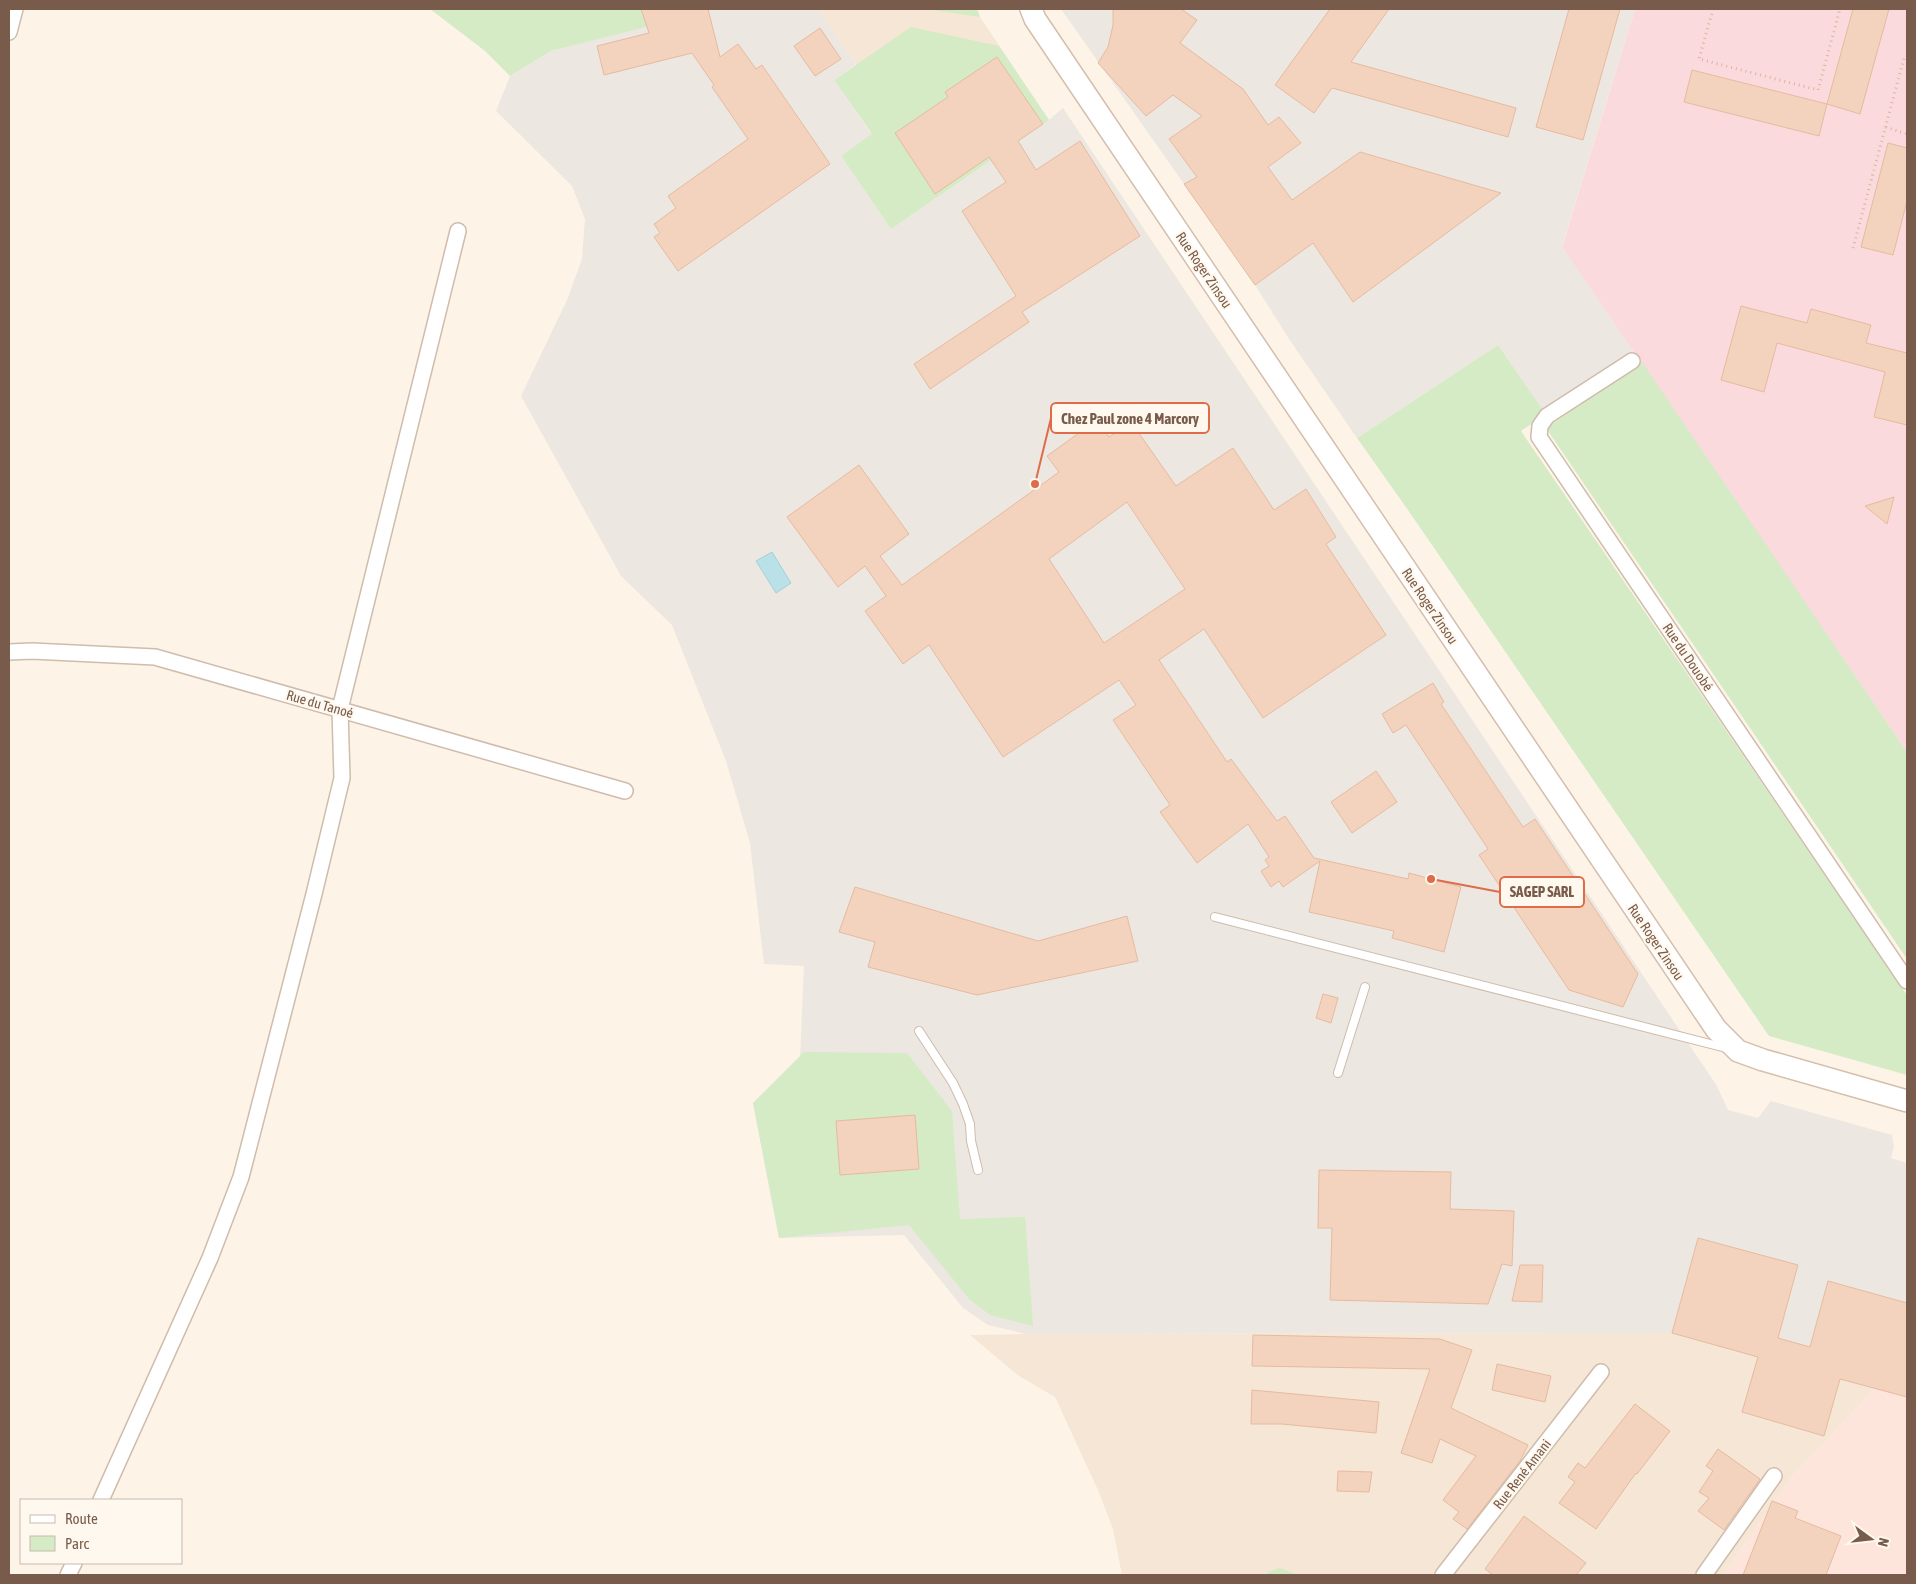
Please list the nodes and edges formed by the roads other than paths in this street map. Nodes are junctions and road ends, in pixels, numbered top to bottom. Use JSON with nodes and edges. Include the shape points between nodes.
{"nodes":[{"id":1,"x":15,"y":9,"type":"edge"},
{"id":2,"x":1031,"y":9,"type":"edge"},
{"id":3,"x":9,"y":32,"type":"edge"},
{"id":4,"x":458,"y":231,"type":"dead end"},
{"id":5,"x":1632,"y":361,"type":"dead end"},
{"id":6,"x":9,"y":652,"type":"edge"},
{"id":7,"x":340,"y":709,"type":"junction"},
{"id":8,"x":625,"y":791,"type":"dead end"},
{"id":9,"x":1215,"y":917,"type":"dead end"},
{"id":10,"x":1907,"y":981,"type":"edge"},
{"id":11,"x":1365,"y":987,"type":"dead end"},
{"id":12,"x":919,"y":1031,"type":"dead end"},
{"id":13,"x":1738,"y":1051,"type":"junction"},
{"id":14,"x":1338,"y":1073,"type":"dead end"},
{"id":15,"x":1907,"y":1101,"type":"edge"},
{"id":16,"x":978,"y":1170,"type":"dead end"},
{"id":17,"x":1601,"y":1372,"type":"dead end"},
{"id":18,"x":1774,"y":1476,"type":"dead end"},
{"id":19,"x":102,"y":1499,"type":"edge"},
{"id":20,"x":1443,"y":1575,"type":"edge"},
{"id":21,"x":1704,"y":1575,"type":"edge"}],
"edges":[{"from":1,"to":3,"type":"street"},
{"from":2,"to":13,"type":"street","name":"Rue Roger Zinsou","via":[[1046,36],[1716,1030]]},
{"from":4,"to":7,"type":"street"},
{"from":5,"to":10,"type":"street","name":"Rue du Douobé","via":[[1547,416],[1540,426],[1540,437]]},
{"from":6,"to":7,"type":"street","name":"Rue du Tanoé","via":[[155,657]]},
{"from":7,"to":8,"type":"street","name":"Rue du Tanoé"},
{"from":7,"to":19,"type":"street","via":[[342,778],[240,1177],[210,1258]]},
{"from":9,"to":13,"type":"lane"},
{"from":11,"to":14,"type":"lane"},
{"from":12,"to":16,"type":"lane","via":[[963,1104]]},
{"from":13,"to":15,"type":"street","name":"Rue Roger Zinsou"},
{"from":17,"to":20,"type":"street","name":"Rue René Amani"},
{"from":18,"to":21,"type":"street"}]}
